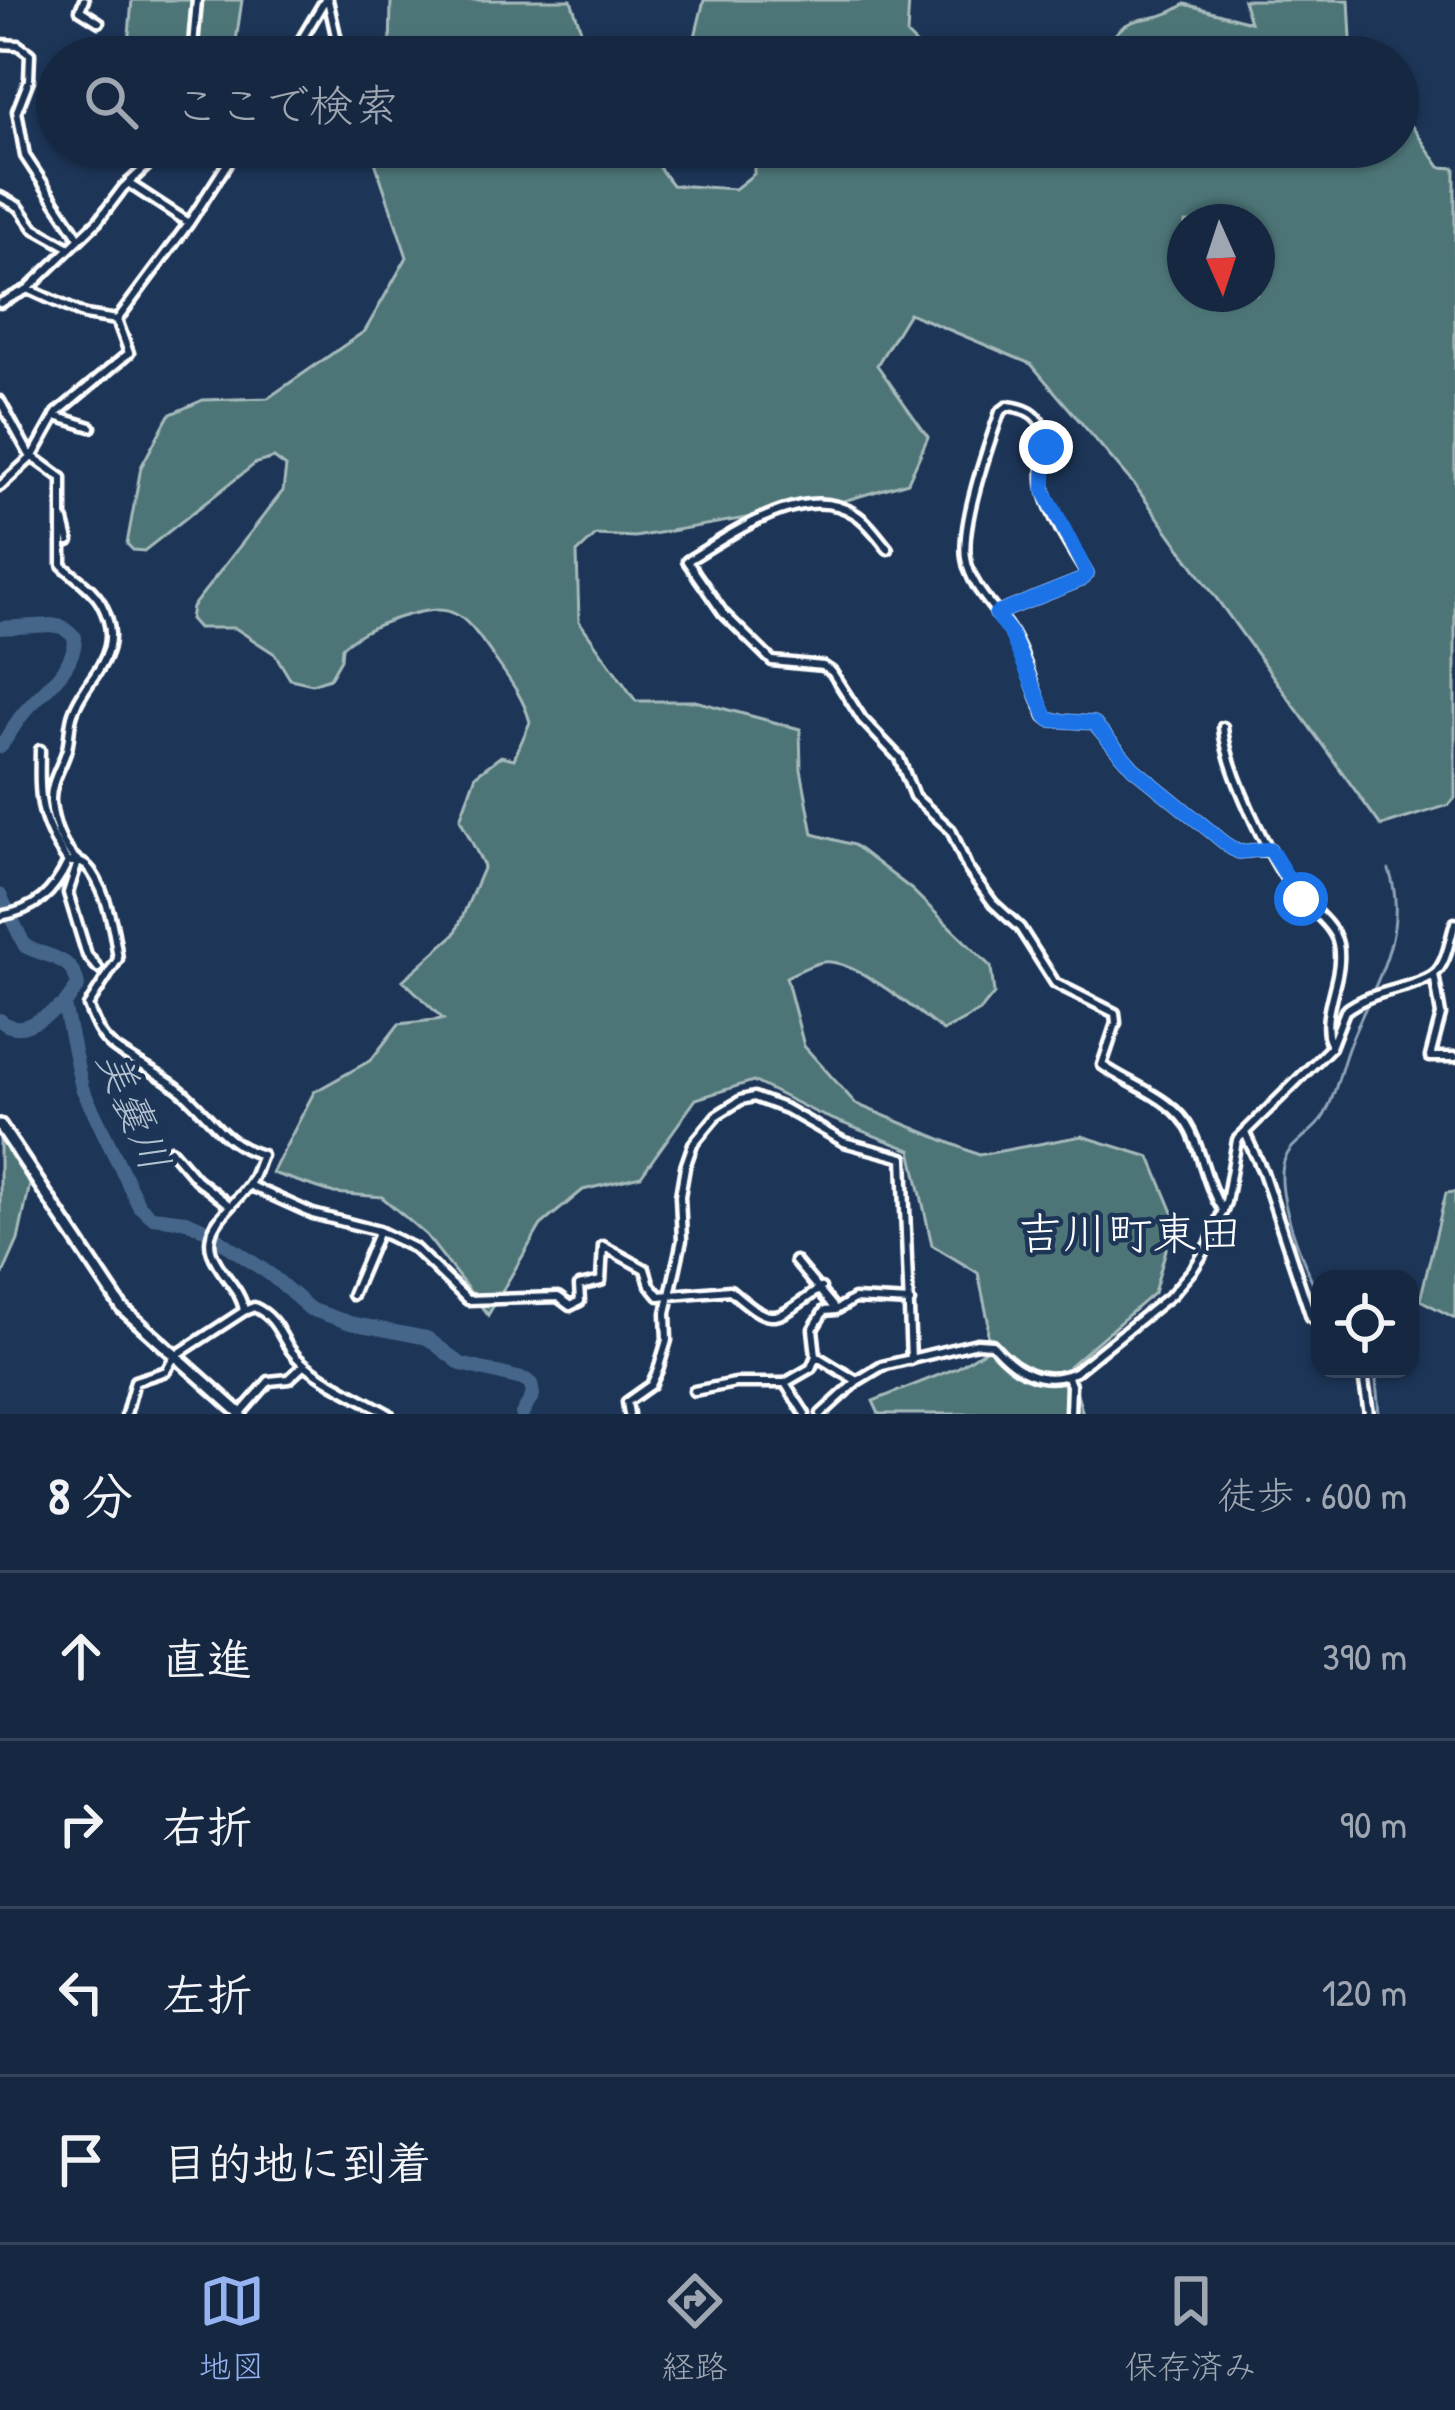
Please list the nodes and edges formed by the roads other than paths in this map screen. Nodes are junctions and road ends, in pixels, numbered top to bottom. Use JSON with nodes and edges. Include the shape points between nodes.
{"nodes":[{"id":1,"x":84,"y":0,"type":"edge"},
{"id":2,"x":197,"y":0,"type":"edge"},
{"id":3,"x":327,"y":0,"type":"edge"},
{"id":4,"x":100,"y":22,"type":"dead end"},
{"id":5,"x":194,"y":36,"type":"edge"},
{"id":6,"x":304,"y":36,"type":"edge"},
{"id":7,"x":336,"y":36,"type":"edge"},
{"id":8,"x":0,"y":44,"type":"edge"},
{"id":9,"x":145,"y":168,"type":"edge"},
{"id":10,"x":225,"y":168,"type":"edge"},
{"id":11,"x":128,"y":183,"type":"junction"},
{"id":12,"x":0,"y":197,"type":"edge"},
{"id":13,"x":189,"y":224,"type":"junction"},
{"id":14,"x":79,"y":238,"type":"junction"},
{"id":15,"x":68,"y":248,"type":"junction"},
{"id":16,"x":28,"y":289,"type":"junction"},
{"id":17,"x":0,"y":303,"type":"edge"},
{"id":18,"x":117,"y":320,"type":"junction"},
{"id":19,"x":0,"y":401,"type":"edge"},
{"id":20,"x":55,"y":416,"type":"junction"},
{"id":21,"x":91,"y":427,"type":"dead end"},
{"id":22,"x":33,"y":456,"type":"junction"},
{"id":23,"x":0,"y":486,"type":"edge"},
{"id":24,"x":64,"y":519,"type":"junction"},
{"id":25,"x":70,"y":541,"type":"dead end"},
{"id":26,"x":888,"y":549,"type":"dead end"},
{"id":27,"x":996,"y":614,"type":"junction"},
{"id":28,"x":1222,"y":728,"type":"dead end"},
{"id":29,"x":40,"y":750,"type":"dead end"},
{"id":30,"x":1270,"y":849,"type":"junction"},
{"id":31,"x":68,"y":862,"type":"junction"},
{"id":32,"x":78,"y":862,"type":"junction"},
{"id":33,"x":0,"y":916,"type":"edge"},
{"id":34,"x":1455,"y":923,"type":"edge"},
{"id":35,"x":98,"y":968,"type":"dead end"},
{"id":36,"x":1434,"y":974,"type":"junction"},
{"id":37,"x":1331,"y":1047,"type":"junction"},
{"id":38,"x":1455,"y":1057,"type":"edge"},
{"id":39,"x":0,"y":1125,"type":"edge"},
{"id":40,"x":1245,"y":1133,"type":"junction"},
{"id":41,"x":171,"y":1150,"type":"dead end"},
{"id":42,"x":250,"y":1185,"type":"junction"},
{"id":43,"x":229,"y":1205,"type":"junction"},
{"id":44,"x":1223,"y":1211,"type":"junction"},
{"id":45,"x":379,"y":1231,"type":"junction"},
{"id":46,"x":795,"y":1261,"type":"dead end"},
{"id":47,"x":821,"y":1288,"type":"junction"},
{"id":48,"x":352,"y":1295,"type":"dead end"},
{"id":49,"x":669,"y":1297,"type":"junction"},
{"id":50,"x":910,"y":1302,"type":"junction"},
{"id":51,"x":836,"y":1310,"type":"junction"},
{"id":52,"x":244,"y":1311,"type":"junction"},
{"id":53,"x":1311,"y":1317,"type":"edge"},
{"id":54,"x":175,"y":1356,"type":"junction"},
{"id":55,"x":816,"y":1356,"type":"junction"},
{"id":56,"x":911,"y":1360,"type":"junction"},
{"id":57,"x":304,"y":1365,"type":"junction"},
{"id":58,"x":1066,"y":1376,"type":"junction"},
{"id":59,"x":1363,"y":1378,"type":"edge"},
{"id":60,"x":857,"y":1381,"type":"junction"},
{"id":61,"x":785,"y":1383,"type":"junction"},
{"id":62,"x":694,"y":1391,"type":"dead end"},
{"id":63,"x":126,"y":1414,"type":"edge"},
{"id":64,"x":240,"y":1414,"type":"edge"},
{"id":65,"x":389,"y":1414,"type":"edge"},
{"id":66,"x":629,"y":1414,"type":"edge"},
{"id":67,"x":806,"y":1414,"type":"edge"},
{"id":68,"x":821,"y":1414,"type":"edge"},
{"id":69,"x":1070,"y":1414,"type":"edge"},
{"id":70,"x":1369,"y":1414,"type":"edge"}],
"edges":[{"from":1,"to":4,"type":"street","via":[[80,10]]},
{"from":2,"to":5,"type":"street"},
{"from":3,"to":6,"type":"street"},
{"from":3,"to":7,"type":"street"},
{"from":8,"to":14,"type":"street","via":[[30,54],[16,111],[25,156]]},
{"from":9,"to":11,"type":"street"},
{"from":10,"to":13,"type":"street"},
{"from":11,"to":13,"type":"street"},
{"from":11,"to":14,"type":"street"},
{"from":12,"to":15,"type":"street"},
{"from":13,"to":18,"type":"street"},
{"from":14,"to":15,"type":"street"},
{"from":15,"to":16,"type":"street"},
{"from":16,"to":17,"type":"street"},
{"from":16,"to":18,"type":"street","via":[[64,308]]},
{"from":18,"to":20,"type":"street","via":[[129,353]]},
{"from":19,"to":22,"type":"street"},
{"from":20,"to":21,"type":"street"},
{"from":20,"to":22,"type":"street"},
{"from":22,"to":23,"type":"street"},
{"from":22,"to":24,"type":"street","via":[[62,478]]},
{"from":24,"to":25,"type":"street"},
{"from":24,"to":32,"type":"street","via":[[62,565],[89,587],[108,624],[105,664],[74,709],[52,790],[58,831]]},
{"from":26,"to":44,"type":"street","via":[[854,513],[805,505],[687,561],[723,613],[772,661],[832,672],[1055,983],[1115,1013],[1102,1065],[1180,1116]]},
{"from":27,"to":27,"type":"street","via":[[966,562],[966,540],[996,423],[1008,406],[1026,408],[1045,436],[1044,490],[1087,574]]},
{"from":27,"to":30,"type":"street","via":[[1050,720],[1094,723],[1133,768],[1231,848]]},
{"from":28,"to":30,"type":"street"},
{"from":29,"to":31,"type":"street","via":[[39,802]]},
{"from":30,"to":37,"type":"street","via":[[1338,940]]},
{"from":31,"to":32,"type":"street"},
{"from":31,"to":33,"type":"street","via":[[48,896]]},
{"from":32,"to":35,"type":"street","via":[[68,893]]},
{"from":32,"to":42,"type":"street","via":[[103,894],[118,959],[88,1006],[97,1028],[181,1090],[236,1147],[262,1154]]},
{"from":34,"to":36,"type":"street"},
{"from":36,"to":37,"type":"street","via":[[1356,1002],[1340,1018]]},
{"from":36,"to":38,"type":"street","via":[[1441,1015],[1430,1057]]},
{"from":37,"to":40,"type":"street"},
{"from":39,"to":54,"type":"main road","via":[[111,1294]]},
{"from":40,"to":44,"type":"street"},
{"from":40,"to":53,"type":"street"},
{"from":41,"to":43,"type":"street"},
{"from":42,"to":43,"type":"street"},
{"from":42,"to":45,"type":"street","via":[[313,1214]]},
{"from":43,"to":52,"type":"street","via":[[212,1254]]},
{"from":44,"to":58,"type":"street","via":[[1210,1244],[1172,1294]]},
{"from":45,"to":48,"type":"street"},
{"from":45,"to":49,"type":"street","via":[[414,1248],[468,1300],[558,1297],[570,1306],[580,1301],[579,1286],[601,1281],[603,1246],[645,1270],[659,1296]]},
{"from":46,"to":47,"type":"street"},
{"from":47,"to":49,"type":"street","via":[[770,1318],[730,1290]]},
{"from":47,"to":51,"type":"street"},
{"from":49,"to":50,"type":"street","via":[[694,1144],[727,1107],[754,1097],[844,1142],[903,1158]]},
{"from":49,"to":66,"type":"street","via":[[658,1370],[627,1402]]},
{"from":50,"to":51,"type":"street","via":[[854,1299]]},
{"from":50,"to":56,"type":"street"},
{"from":51,"to":55,"type":"street","via":[[824,1310],[813,1329]]},
{"from":52,"to":54,"type":"street"},
{"from":52,"to":57,"type":"street","via":[[254,1306],[271,1314]]},
{"from":54,"to":63,"type":"street","via":[[166,1372],[135,1382]]},
{"from":54,"to":64,"type":"main road"},
{"from":55,"to":60,"type":"street"},
{"from":55,"to":61,"type":"street"},
{"from":56,"to":58,"type":"street","via":[[992,1344],[1038,1379]]},
{"from":56,"to":60,"type":"street"},
{"from":57,"to":64,"type":"street","via":[[289,1379],[269,1381]]},
{"from":57,"to":65,"type":"street"},
{"from":58,"to":69,"type":"street"},
{"from":59,"to":70,"type":"street"},
{"from":60,"to":68,"type":"street"},
{"from":61,"to":62,"type":"street"},
{"from":61,"to":67,"type":"street"}]}
